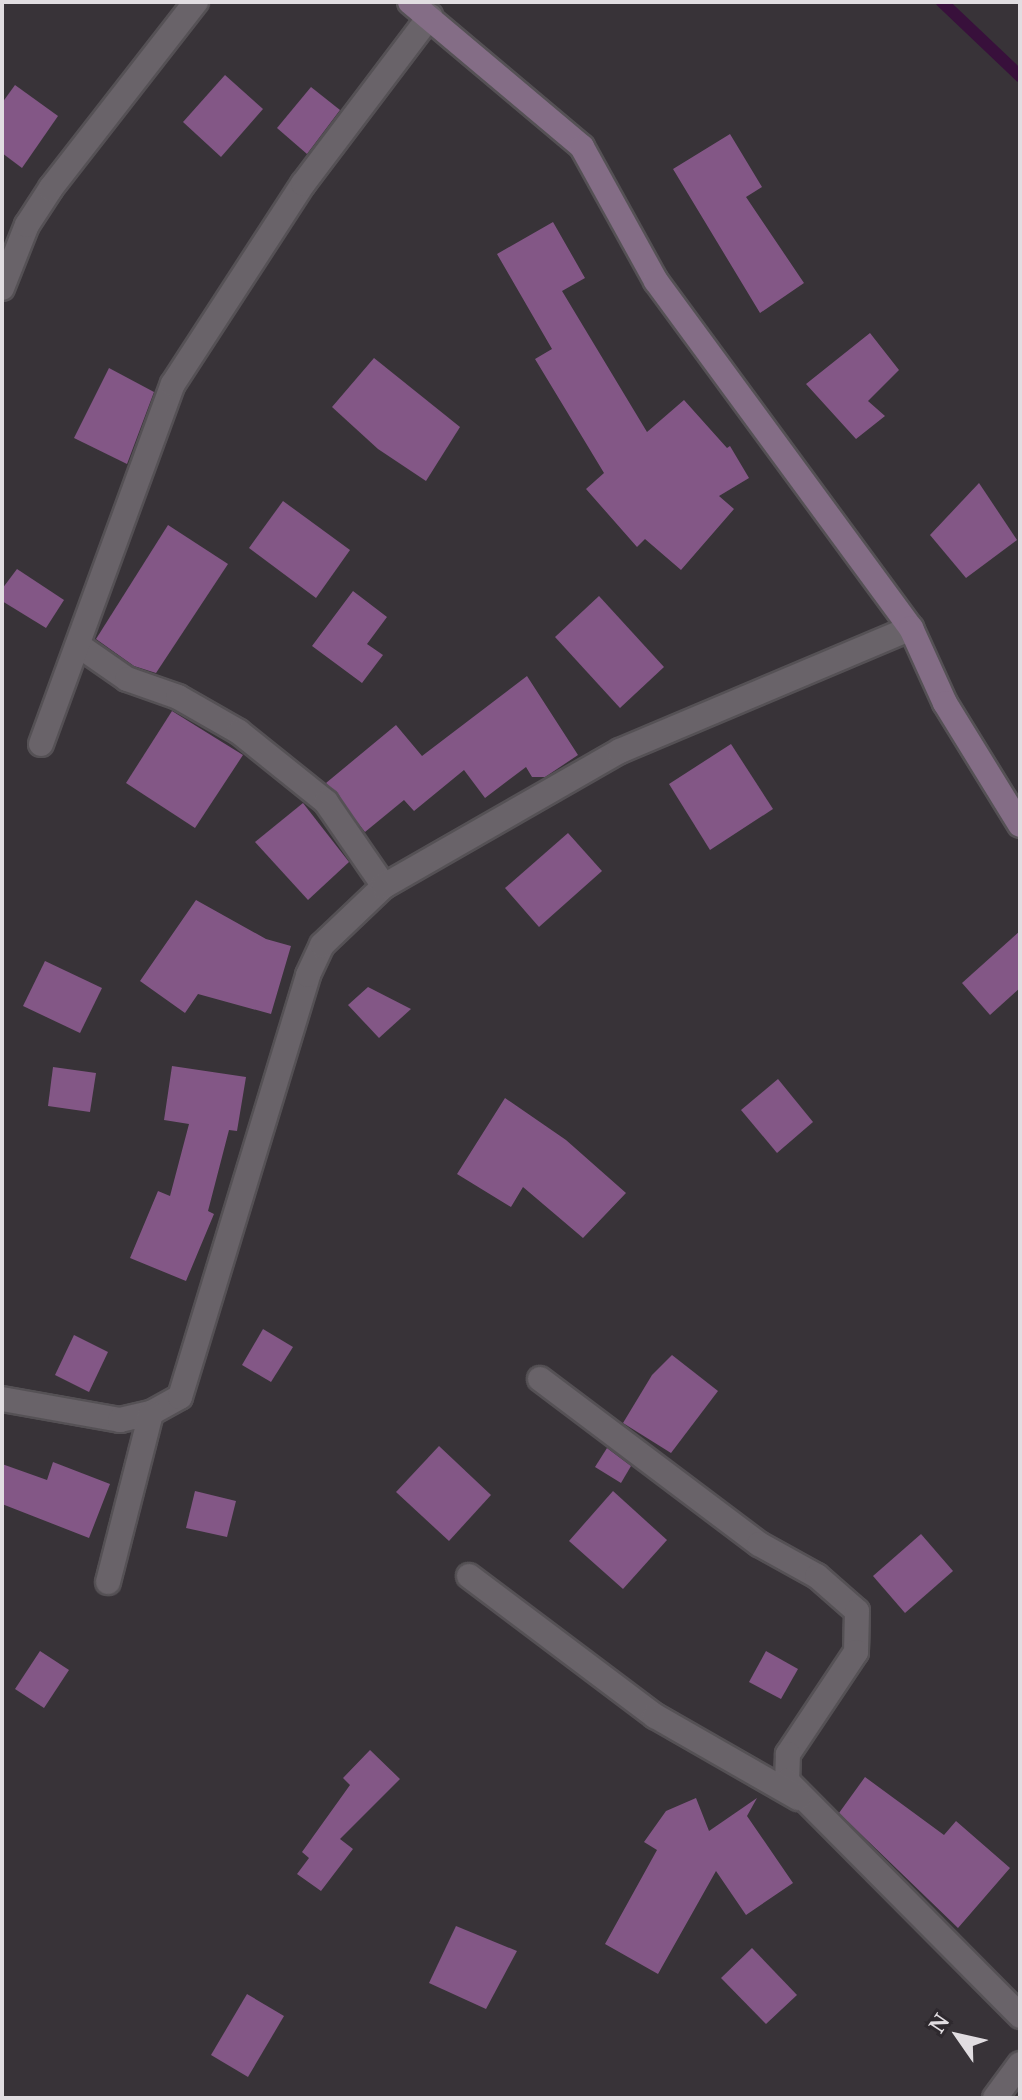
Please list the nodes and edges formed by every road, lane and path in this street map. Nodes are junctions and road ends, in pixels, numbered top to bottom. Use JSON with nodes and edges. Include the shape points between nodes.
{"nodes":[{"id":1,"x":196,"y":2,"type":"edge"},
{"id":2,"x":420,"y":9,"type":"edge"},
{"id":3,"x":2,"y":288,"type":"edge"},
{"id":4,"x":911,"y":628,"type":"junction"},
{"id":5,"x":78,"y":645,"type":"junction"},
{"id":6,"x":41,"y":744,"type":"dead end"},
{"id":7,"x":1020,"y":825,"type":"edge"},
{"id":8,"x":384,"y":886,"type":"junction"},
{"id":9,"x":540,"y":1379,"type":"dead end"},
{"id":10,"x":2,"y":1399,"type":"edge"},
{"id":11,"x":151,"y":1413,"type":"junction"},
{"id":12,"x":469,"y":1576,"type":"dead end"},
{"id":13,"x":108,"y":1582,"type":"dead end"},
{"id":14,"x":799,"y":1798,"type":"junction"},
{"id":15,"x":1020,"y":2016,"type":"edge"},
{"id":16,"x":1020,"y":2064,"type":"edge"},
{"id":17,"x":995,"y":2098,"type":"edge"}],
"edges":[{"from":1,"to":3,"type":"street","via":[[51,188],[27,225]]},
{"from":2,"to":4,"type":"main road","via":[[582,147],[656,281]]},
{"from":2,"to":5,"type":"street","via":[[173,384]]},
{"from":4,"to":7,"type":"main road","via":[[945,703]]},
{"from":4,"to":8,"type":"street","via":[[620,751]]},
{"from":5,"to":6,"type":"street"},
{"from":5,"to":8,"type":"street","via":[[127,679],[178,697],[239,732],[326,802]]},
{"from":8,"to":11,"type":"street","via":[[322,945],[308,975],[194,1360],[180,1397]]},
{"from":9,"to":14,"type":"street","via":[[759,1544],[817,1576],[857,1611],[852,1660],[788,1754],[787,1781]]},
{"from":10,"to":11,"type":"street","via":[[120,1420]]},
{"from":11,"to":13,"type":"street"},
{"from":12,"to":14,"type":"street","via":[[655,1716]]},
{"from":14,"to":15,"type":"street"},
{"from":16,"to":17,"type":"street"}]}
